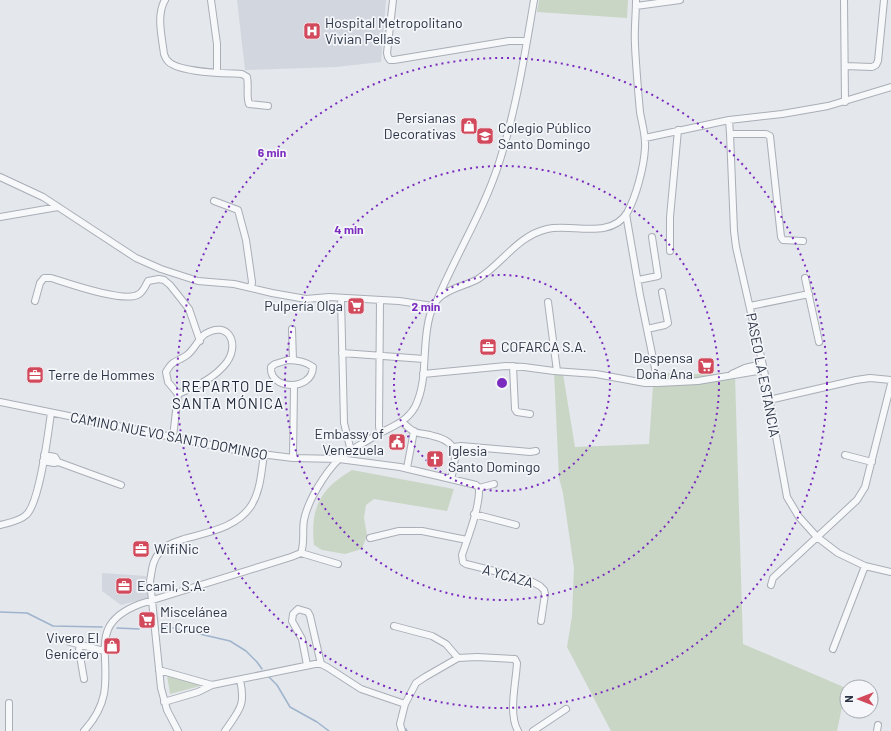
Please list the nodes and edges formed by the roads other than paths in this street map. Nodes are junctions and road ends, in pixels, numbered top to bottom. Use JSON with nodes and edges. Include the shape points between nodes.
{"nodes":[{"id":1,"x":165,"y":0,"type":"edge"},
{"id":2,"x":211,"y":0,"type":"edge"},
{"id":3,"x":393,"y":0,"type":"edge"},
{"id":4,"x":534,"y":0,"type":"edge"},
{"id":5,"x":680,"y":0,"type":"edge"},
{"id":6,"x":844,"y":0,"type":"edge"},
{"id":7,"x":884,"y":0,"type":"edge"},
{"id":8,"x":636,"y":3,"type":"edge"},
{"id":9,"x":527,"y":41,"type":"junction"},
{"id":10,"x":845,"y":66,"type":"junction"},
{"id":11,"x":218,"y":72,"type":"junction"},
{"id":12,"x":891,"y":87,"type":"edge"},
{"id":13,"x":845,"y":102,"type":"junction"},
{"id":14,"x":268,"y":106,"type":"dead end"},
{"id":15,"x":729,"y":120,"type":"junction"},
{"id":16,"x":678,"y":130,"type":"junction"},
{"id":17,"x":730,"y":134,"type":"junction"},
{"id":18,"x":644,"y":138,"type":"junction"},
{"id":19,"x":0,"y":177,"type":"edge"},
{"id":20,"x":214,"y":202,"type":"dead end"},
{"id":21,"x":58,"y":207,"type":"junction"},
{"id":22,"x":626,"y":214,"type":"junction"},
{"id":23,"x":0,"y":217,"type":"edge"},
{"id":24,"x":652,"y":237,"type":"dead end"},
{"id":25,"x":803,"y":241,"type":"dead end"},
{"id":26,"x":670,"y":251,"type":"dead end"},
{"id":27,"x":805,"y":278,"type":"dead end"},
{"id":28,"x":638,"y":280,"type":"junction"},
{"id":29,"x":251,"y":288,"type":"junction"},
{"id":30,"x":662,"y":292,"type":"dead end"},
{"id":31,"x":809,"y":294,"type":"junction"},
{"id":32,"x":341,"y":298,"type":"junction"},
{"id":33,"x":438,"y":298,"type":"junction"},
{"id":34,"x":380,"y":300,"type":"junction"},
{"id":35,"x":36,"y":301,"type":"dead end"},
{"id":36,"x":548,"y":302,"type":"dead end"},
{"id":37,"x":434,"y":306,"type":"junction"},
{"id":38,"x":750,"y":306,"type":"junction"},
{"id":39,"x":292,"y":329,"type":"dead end"},
{"id":40,"x":647,"y":330,"type":"junction"},
{"id":41,"x":200,"y":340,"type":"junction"},
{"id":42,"x":819,"y":342,"type":"dead end"},
{"id":43,"x":342,"y":353,"type":"junction"},
{"id":44,"x":380,"y":355,"type":"junction"},
{"id":45,"x":424,"y":359,"type":"junction"},
{"id":46,"x":293,"y":360,"type":"junction"},
{"id":47,"x":513,"y":366,"type":"junction"},
{"id":48,"x":763,"y":367,"type":"junction"},
{"id":49,"x":557,"y":371,"type":"junction"},
{"id":50,"x":423,"y":374,"type":"junction"},
{"id":51,"x":891,"y":380,"type":"edge"},
{"id":52,"x":658,"y":383,"type":"junction"},
{"id":53,"x":891,"y":384,"type":"edge"},
{"id":54,"x":294,"y":386,"type":"junction"},
{"id":55,"x":178,"y":394,"type":"junction"},
{"id":56,"x":769,"y":400,"type":"junction"},
{"id":57,"x":0,"y":402,"type":"edge"},
{"id":58,"x":51,"y":413,"type":"junction"},
{"id":59,"x":530,"y":414,"type":"dead end"},
{"id":60,"x":402,"y":422,"type":"junction"},
{"id":61,"x":414,"y":431,"type":"junction"},
{"id":62,"x":380,"y":433,"type":"junction"},
{"id":63,"x":173,"y":437,"type":"junction"},
{"id":64,"x":454,"y":448,"type":"junction"},
{"id":65,"x":351,"y":451,"type":"junction"},
{"id":66,"x":536,"y":451,"type":"dead end"},
{"id":67,"x":264,"y":455,"type":"junction"},
{"id":68,"x":845,"y":455,"type":"dead end"},
{"id":69,"x":43,"y":458,"type":"junction"},
{"id":70,"x":293,"y":458,"type":"junction"},
{"id":71,"x":339,"y":459,"type":"junction"},
{"id":72,"x":872,"y":462,"type":"junction"},
{"id":73,"x":407,"y":468,"type":"junction"},
{"id":74,"x":451,"y":479,"type":"junction"},
{"id":75,"x":494,"y":484,"type":"dead end"},
{"id":76,"x":121,"y":485,"type":"dead end"},
{"id":77,"x":479,"y":488,"type":"junction"},
{"id":78,"x":474,"y":514,"type":"junction"},
{"id":79,"x":0,"y":525,"type":"edge"},
{"id":80,"x":516,"y":525,"type":"dead end"},
{"id":81,"x":817,"y":537,"type":"junction"},
{"id":82,"x":370,"y":538,"type":"dead end"},
{"id":83,"x":467,"y":540,"type":"junction"},
{"id":84,"x":300,"y":553,"type":"junction"},
{"id":85,"x":338,"y":564,"type":"dead end"},
{"id":86,"x":865,"y":566,"type":"junction"},
{"id":87,"x":891,"y":572,"type":"edge"},
{"id":88,"x":771,"y":585,"type":"dead end"},
{"id":89,"x":152,"y":601,"type":"junction"},
{"id":90,"x":541,"y":621,"type":"dead end"},
{"id":91,"x":394,"y":626,"type":"dead end"},
{"id":92,"x":70,"y":642,"type":"dead end"},
{"id":93,"x":80,"y":645,"type":"junction"},
{"id":94,"x":833,"y":649,"type":"dead end"},
{"id":95,"x":104,"y":651,"type":"junction"},
{"id":96,"x":458,"y":658,"type":"junction"},
{"id":97,"x":308,"y":664,"type":"junction"},
{"id":98,"x":321,"y":664,"type":"junction"},
{"id":99,"x":159,"y":670,"type":"junction"},
{"id":100,"x":84,"y":679,"type":"dead end"},
{"id":101,"x":240,"y":680,"type":"junction"},
{"id":102,"x":212,"y":685,"type":"junction"},
{"id":103,"x":164,"y":702,"type":"junction"},
{"id":104,"x":9,"y":703,"type":"dead end"},
{"id":105,"x":405,"y":704,"type":"junction"},
{"id":106,"x":566,"y":709,"type":"dead end"},
{"id":107,"x":9,"y":731,"type":"edge"},
{"id":108,"x":84,"y":731,"type":"edge"},
{"id":109,"x":178,"y":731,"type":"edge"},
{"id":110,"x":225,"y":731,"type":"edge"},
{"id":111,"x":402,"y":731,"type":"edge"},
{"id":112,"x":518,"y":731,"type":"edge"},
{"id":113,"x":533,"y":731,"type":"edge"}],
"edges":[{"from":1,"to":11,"type":"street","via":[[160,16],[166,60],[184,68]]},
{"from":2,"to":11,"type":"street"},
{"from":3,"to":9,"type":"street","via":[[387,53],[390,60],[509,41]]},
{"from":4,"to":9,"type":"street"},
{"from":5,"to":8,"type":"street"},
{"from":6,"to":10,"type":"street"},
{"from":7,"to":10,"type":"street","via":[[876,65]]},
{"from":8,"to":18,"type":"street","via":[[635,45]]},
{"from":9,"to":33,"type":"street","via":[[514,109],[499,164]]},
{"from":10,"to":13,"type":"street"},
{"from":11,"to":14,"type":"street","via":[[242,74],[247,77],[249,104]]},
{"from":12,"to":13,"type":"street"},
{"from":13,"to":15,"type":"street","via":[[789,113]]},
{"from":15,"to":16,"type":"street"},
{"from":15,"to":17,"type":"street","name":"PASEO LA ESTANCIA"},
{"from":16,"to":18,"type":"street"},
{"from":16,"to":26,"type":"street","via":[[670,217]]},
{"from":17,"to":25,"type":"street","via":[[770,136],[782,237],[786,241]]},
{"from":17,"to":38,"type":"street","name":"PASEO LA ESTANCIA","via":[[734,231]]},
{"from":18,"to":22,"type":"street","via":[[645,149],[641,170]]},
{"from":19,"to":21,"type":"street"},
{"from":20,"to":29,"type":"street","via":[[238,210],[246,240]]},
{"from":21,"to":23,"type":"street"},
{"from":21,"to":29,"type":"street","via":[[136,258],[161,269],[198,281]]},
{"from":22,"to":28,"type":"street"},
{"from":22,"to":33,"type":"street","via":[[620,221],[605,228],[548,228],[529,236],[481,277]]},
{"from":24,"to":28,"type":"street","via":[[658,276]]},
{"from":27,"to":31,"type":"street"},
{"from":28,"to":40,"type":"street"},
{"from":29,"to":32,"type":"street","via":[[306,299]]},
{"from":30,"to":40,"type":"street","via":[[668,323]]},
{"from":31,"to":38,"type":"street"},
{"from":31,"to":42,"type":"street"},
{"from":32,"to":34,"type":"street"},
{"from":32,"to":43,"type":"street"},
{"from":33,"to":37,"type":"street"},
{"from":34,"to":37,"type":"street"},
{"from":34,"to":44,"type":"street"},
{"from":35,"to":41,"type":"street","via":[[40,283],[44,278],[108,295],[134,296],[139,294],[148,281],[164,280],[189,309]]},
{"from":36,"to":49,"type":"street"},
{"from":37,"to":45,"type":"street","via":[[427,329]]},
{"from":38,"to":48,"type":"street","name":"PASEO LA ESTANCIA"},
{"from":39,"to":46,"type":"street"},
{"from":40,"to":52,"type":"street"},
{"from":41,"to":55,"type":"street","via":[[186,356],[172,363],[166,372],[168,382]]},
{"from":41,"to":55,"type":"street","via":[[203,335],[218,330],[226,331],[231,336],[233,347],[227,361],[215,374],[199,386]]},
{"from":43,"to":44,"type":"street"},
{"from":43,"to":65,"type":"street","via":[[344,423]]},
{"from":44,"to":45,"type":"street"},
{"from":44,"to":62,"type":"street"},
{"from":45,"to":50,"type":"street"},
{"from":46,"to":54,"type":"street","via":[[308,363],[313,367],[313,373],[309,378]]},
{"from":46,"to":54,"type":"street","via":[[276,364],[271,367],[271,372],[274,378],[283,384]]},
{"from":47,"to":49,"type":"street"},
{"from":47,"to":50,"type":"street"},
{"from":47,"to":59,"type":"street","via":[[515,409],[517,412]]},
{"from":48,"to":52,"type":"street","via":[[748,374]]},
{"from":48,"to":56,"type":"street","name":"PASEO LA ESTANCIA"},
{"from":49,"to":52,"type":"street"},
{"from":50,"to":60,"type":"street","via":[[419,398],[412,412]]},
{"from":51,"to":56,"type":"street","via":[[870,378]]},
{"from":53,"to":72,"type":"street"},
{"from":54,"to":70,"type":"street"},
{"from":55,"to":63,"type":"street"},
{"from":56,"to":81,"type":"street","name":"PASEO LA ESTANCIA","via":[[786,497]]},
{"from":57,"to":58,"type":"street","name":"CAMINO NUEVO SANTO DOMINGO"},
{"from":58,"to":63,"type":"street","name":"CAMINO NUEVO SANTO DOMINGO"},
{"from":58,"to":69,"type":"street"},
{"from":60,"to":61,"type":"street"},
{"from":60,"to":62,"type":"street"},
{"from":61,"to":64,"type":"street","via":[[443,438]]},
{"from":61,"to":73,"type":"street"},
{"from":62,"to":65,"type":"street"},
{"from":63,"to":67,"type":"street","name":"CAMINO NUEVO SANTO DOMINGO"},
{"from":64,"to":66,"type":"street","via":[[461,446]]},
{"from":64,"to":74,"type":"street"},
{"from":65,"to":71,"type":"street"},
{"from":67,"to":70,"type":"street","name":"CAMINO NUEVO SANTO DOMINGO"},
{"from":67,"to":89,"type":"street","via":[[258,491],[243,515],[227,527],[175,542],[160,551],[152,565]]},
{"from":68,"to":72,"type":"street"},
{"from":69,"to":76,"type":"street","via":[[55,457],[58,462]]},
{"from":69,"to":79,"type":"street","via":[[33,506],[26,515]]},
{"from":70,"to":71,"type":"street","name":"CAMINO NUEVO SANTO DOMINGO"},
{"from":71,"to":73,"type":"street","name":"CAMINO NUEVO SANTO DOMINGO"},
{"from":71,"to":84,"type":"street","via":[[318,487],[308,506]]},
{"from":72,"to":81,"type":"street","via":[[865,487],[857,500]]},
{"from":73,"to":74,"type":"street","name":"CAMINO NUEVO SANTO DOMINGO"},
{"from":74,"to":77,"type":"street","name":"CAMINO NUEVO SANTO DOMINGO"},
{"from":75,"to":77,"type":"street"},
{"from":77,"to":78,"type":"street"},
{"from":78,"to":80,"type":"street"},
{"from":78,"to":83,"type":"street"},
{"from":81,"to":86,"type":"street","name":"PASEO LA ESTANCIA","via":[[838,553]]},
{"from":81,"to":88,"type":"street","via":[[773,578]]},
{"from":82,"to":83,"type":"street","via":[[399,531],[422,531]]},
{"from":83,"to":90,"type":"street","name":"A YCAZA","via":[[462,555],[466,564],[527,579],[544,590]]},
{"from":84,"to":85,"type":"street"},
{"from":84,"to":89,"type":"street"},
{"from":86,"to":87,"type":"street","name":"PASEO LA ESTANCIA"},
{"from":86,"to":94,"type":"street"},
{"from":89,"to":95,"type":"street","via":[[128,608],[116,618],[107,632]]},
{"from":89,"to":99,"type":"street"},
{"from":91,"to":96,"type":"street","via":[[432,636],[446,644]]},
{"from":92,"to":93,"type":"street"},
{"from":93,"to":95,"type":"street"},
{"from":93,"to":100,"type":"street"},
{"from":95,"to":108,"type":"street","via":[[104,694],[97,715]]},
{"from":96,"to":105,"type":"street","via":[[416,684]]},
{"from":96,"to":112,"type":"street","via":[[515,659],[517,663],[513,708],[514,724]]},
{"from":97,"to":98,"type":"street"},
{"from":97,"to":98,"type":"street","via":[[302,639],[292,621],[293,614],[298,610],[308,612],[310,616]]},
{"from":97,"to":101,"type":"street"},
{"from":98,"to":105,"type":"street","via":[[361,689]]},
{"from":99,"to":102,"type":"street"},
{"from":99,"to":103,"type":"street"},
{"from":101,"to":102,"type":"street"},
{"from":101,"to":110,"type":"street","via":[[243,694],[240,708]]},
{"from":102,"to":103,"type":"street"},
{"from":103,"to":109,"type":"street"},
{"from":104,"to":107,"type":"street"},
{"from":105,"to":111,"type":"street","via":[[400,724]]},
{"from":106,"to":113,"type":"street"}]}
